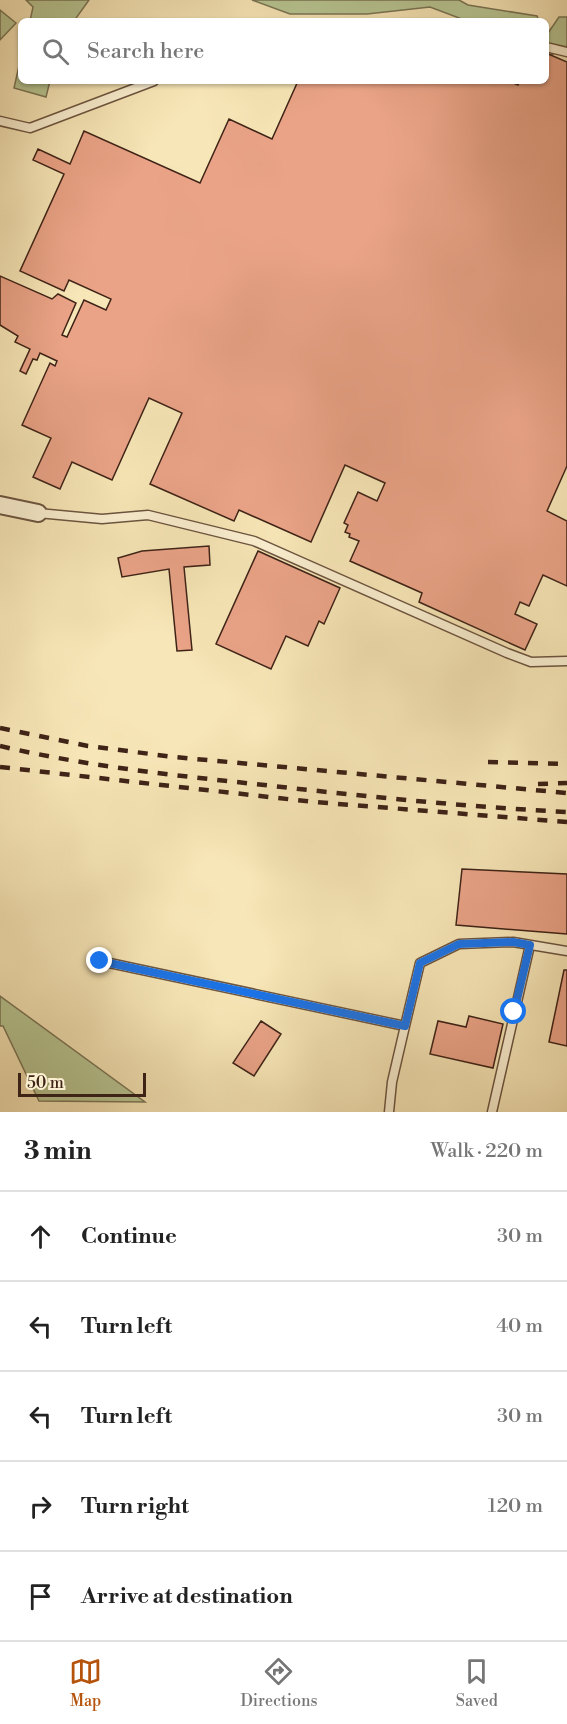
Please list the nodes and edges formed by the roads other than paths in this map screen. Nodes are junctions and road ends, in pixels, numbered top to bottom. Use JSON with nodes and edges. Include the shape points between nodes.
{"nodes":[{"id":1,"x":549,"y":48,"type":"edge"},
{"id":2,"x":567,"y":52,"type":"edge"},
{"id":3,"x":146,"y":84,"type":"edge"},
{"id":4,"x":0,"y":121,"type":"edge"},
{"id":5,"x":0,"y":505,"type":"edge"},
{"id":6,"x":38,"y":513,"type":"joint"},
{"id":7,"x":567,"y":662,"type":"edge"},
{"id":8,"x":530,"y":945,"type":"junction"},
{"id":9,"x":567,"y":951,"type":"edge"},
{"id":10,"x":100,"y":961,"type":"dead end"},
{"id":11,"x":405,"y":1026,"type":"junction"},
{"id":12,"x":389,"y":1112,"type":"edge"},
{"id":13,"x":492,"y":1112,"type":"edge"}],
"edges":[{"from":1,"to":2,"type":"lane"},
{"from":3,"to":4,"type":"lane","via":[[30,128]]},
{"from":5,"to":6,"type":"street"},
{"from":6,"to":7,"type":"lane","via":[[102,519],[148,515],[255,541],[507,653],[531,662]]},
{"from":8,"to":9,"type":"lane"},
{"from":8,"to":11,"type":"lane","via":[[459,944],[420,963]]},
{"from":8,"to":13,"type":"lane"},
{"from":10,"to":11,"type":"lane"},
{"from":11,"to":12,"type":"lane"}]}
